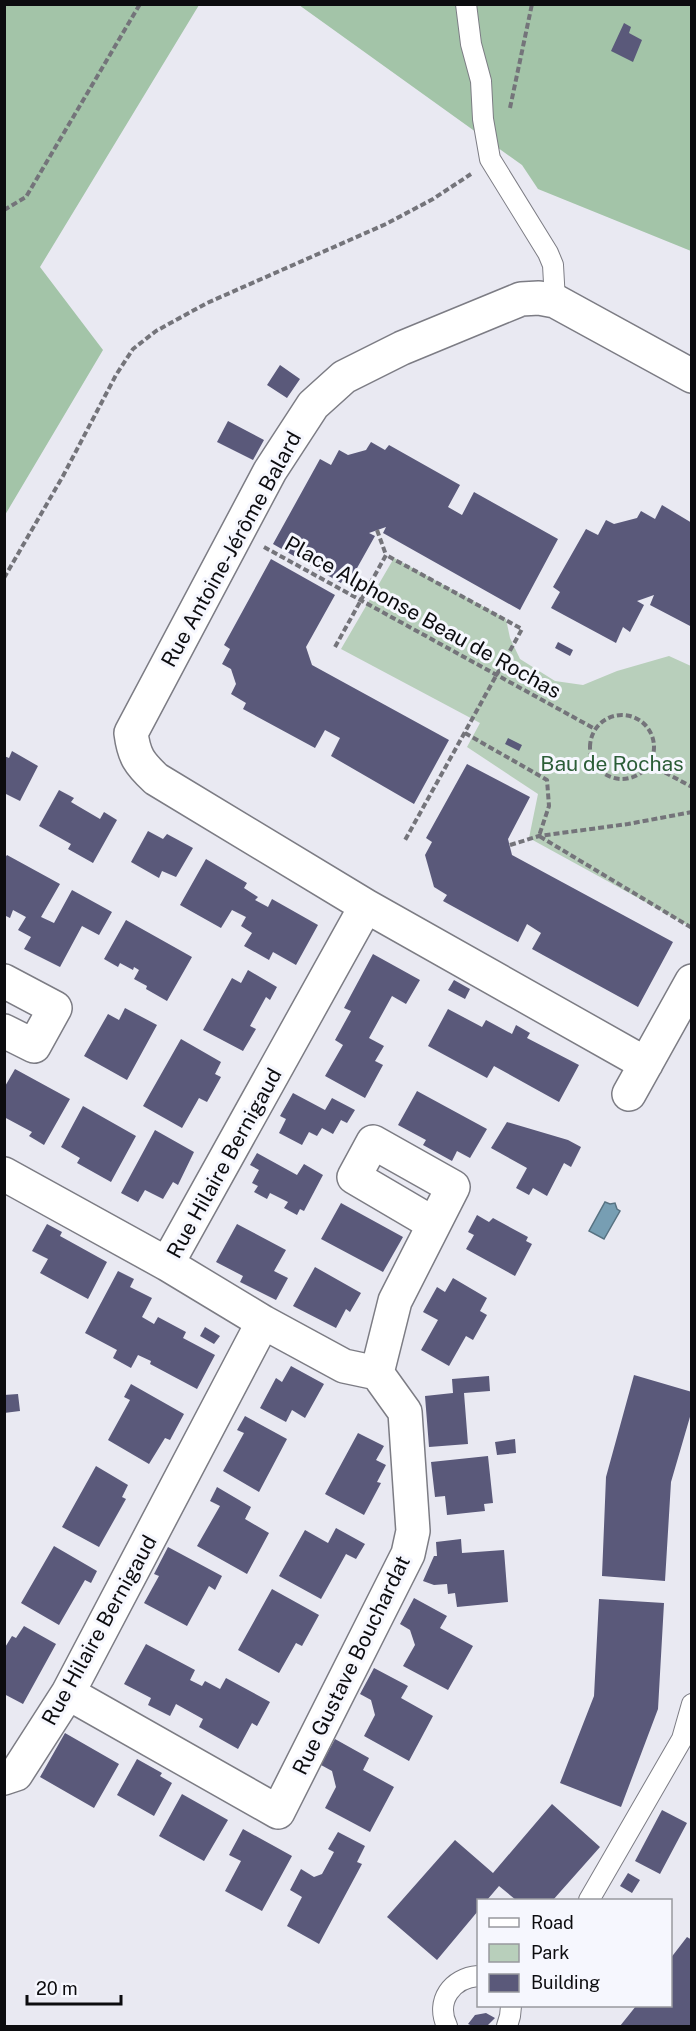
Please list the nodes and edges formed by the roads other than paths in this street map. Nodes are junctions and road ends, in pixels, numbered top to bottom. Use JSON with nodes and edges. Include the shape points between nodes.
{"nodes":[{"id":1,"x":466,"y":4,"type":"edge"},
{"id":2,"x":555,"y":302,"type":"junction"},
{"id":3,"x":692,"y":376,"type":"edge"},
{"id":4,"x":366,"y":906,"type":"junction"},
{"id":5,"x":4,"y":981,"type":"edge"},
{"id":6,"x":692,"y":981,"type":"edge"},
{"id":7,"x":4,"y":1031,"type":"edge"},
{"id":8,"x":646,"y":1064,"type":"junction"},
{"id":9,"x":629,"y":1094,"type":"dead end"},
{"id":10,"x":4,"y":1174,"type":"edge"},
{"id":11,"x":434,"y":1224,"type":"dead end"},
{"id":12,"x":167,"y":1264,"type":"junction"},
{"id":13,"x":263,"y":1322,"type":"junction"},
{"id":14,"x":377,"y":1373,"type":"junction"},
{"id":15,"x":68,"y":1693,"type":"junction"},
{"id":16,"x":692,"y":1704,"type":"edge"},
{"id":17,"x":4,"y":1778,"type":"edge"},
{"id":18,"x":590,"y":1899,"type":"edge"},
{"id":19,"x":477,"y":1976,"type":"edge"},
{"id":20,"x":511,"y":2007,"type":"edge"},
{"id":21,"x":447,"y":2026,"type":"edge"},
{"id":22,"x":507,"y":2026,"type":"edge"}],
"edges":[{"from":1,"to":2,"type":"lane","via":[[490,159],[548,253],[553,265]]},
{"from":2,"to":3,"type":"street","name":"Rue Antoine-Jérôme Balard"},
{"from":2,"to":4,"type":"street","name":"Rue Antoine-Jérôme Balard","via":[[521,299],[402,348],[344,377],[313,405],[270,471],[131,733],[133,750],[141,765],[156,779]]},
{"from":4,"to":8,"type":"street"},
{"from":4,"to":12,"type":"street","name":"Rue Hilaire Bernigaud"},
{"from":5,"to":7,"type":"street","via":[[55,1008],[34,1046]]},
{"from":6,"to":8,"type":"street"},
{"from":8,"to":9,"type":"street"},
{"from":10,"to":12,"type":"street"},
{"from":11,"to":14,"type":"street","via":[[395,1301]]},
{"from":12,"to":13,"type":"street","name":"Rue Hilaire Bernigaud"},
{"from":13,"to":14,"type":"street","via":[[344,1366]]},
{"from":13,"to":15,"type":"street","name":"Rue Hilaire Bernigaud"},
{"from":14,"to":15,"type":"street","name":"Rue Gustave Bouchardat","via":[[405,1412],[413,1531],[408,1554],[278,1812]]},
{"from":15,"to":17,"type":"street","name":"Rue Hilaire Bernigaud","via":[[16,1774]]},
{"from":16,"to":18,"type":"lane","via":[[682,1739]]},
{"from":19,"to":21,"type":"lane","via":[[457,1982],[449,1990],[442,2013]]},
{"from":20,"to":22,"type":"lane"}]}
